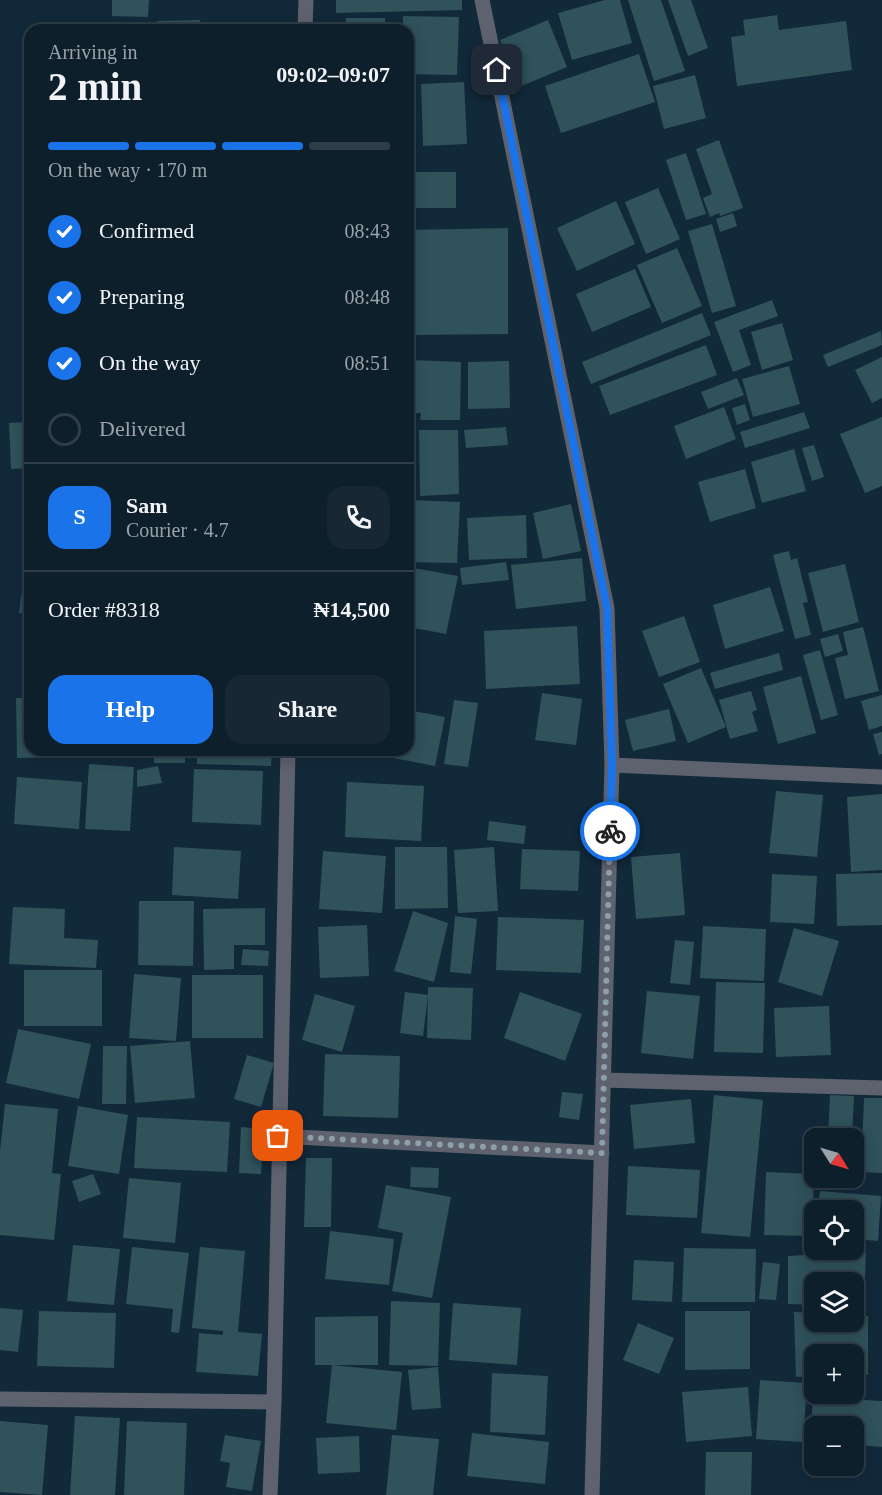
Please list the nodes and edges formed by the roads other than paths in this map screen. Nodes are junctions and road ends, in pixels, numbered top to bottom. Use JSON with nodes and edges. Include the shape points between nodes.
{"nodes":[{"id":1,"x":306,"y":0,"type":"edge"},
{"id":2,"x":482,"y":0,"type":"edge"},
{"id":3,"x":305,"y":24,"type":"edge"},
{"id":4,"x":288,"y":756,"type":"edge"},
{"id":5,"x":612,"y":765,"type":"junction"},
{"id":6,"x":882,"y":777,"type":"edge"},
{"id":7,"x":603,"y":1080,"type":"junction"},
{"id":8,"x":882,"y":1088,"type":"edge"},
{"id":9,"x":278,"y":1136,"type":"junction"},
{"id":10,"x":602,"y":1153,"type":"junction"},
{"id":11,"x":0,"y":1399,"type":"edge"},
{"id":12,"x":274,"y":1402,"type":"junction"},
{"id":13,"x":270,"y":1495,"type":"edge"},
{"id":14,"x":592,"y":1495,"type":"edge"}],
"edges":[{"from":1,"to":3,"type":"street"},
{"from":2,"to":5,"type":"street","via":[[607,608]]},
{"from":4,"to":9,"type":"street"},
{"from":5,"to":6,"type":"street"},
{"from":5,"to":7,"type":"street"},
{"from":7,"to":8,"type":"street"},
{"from":7,"to":10,"type":"street"},
{"from":9,"to":10,"type":"street"},
{"from":9,"to":12,"type":"street"},
{"from":10,"to":14,"type":"street"},
{"from":11,"to":12,"type":"street"},
{"from":12,"to":13,"type":"street"}]}
